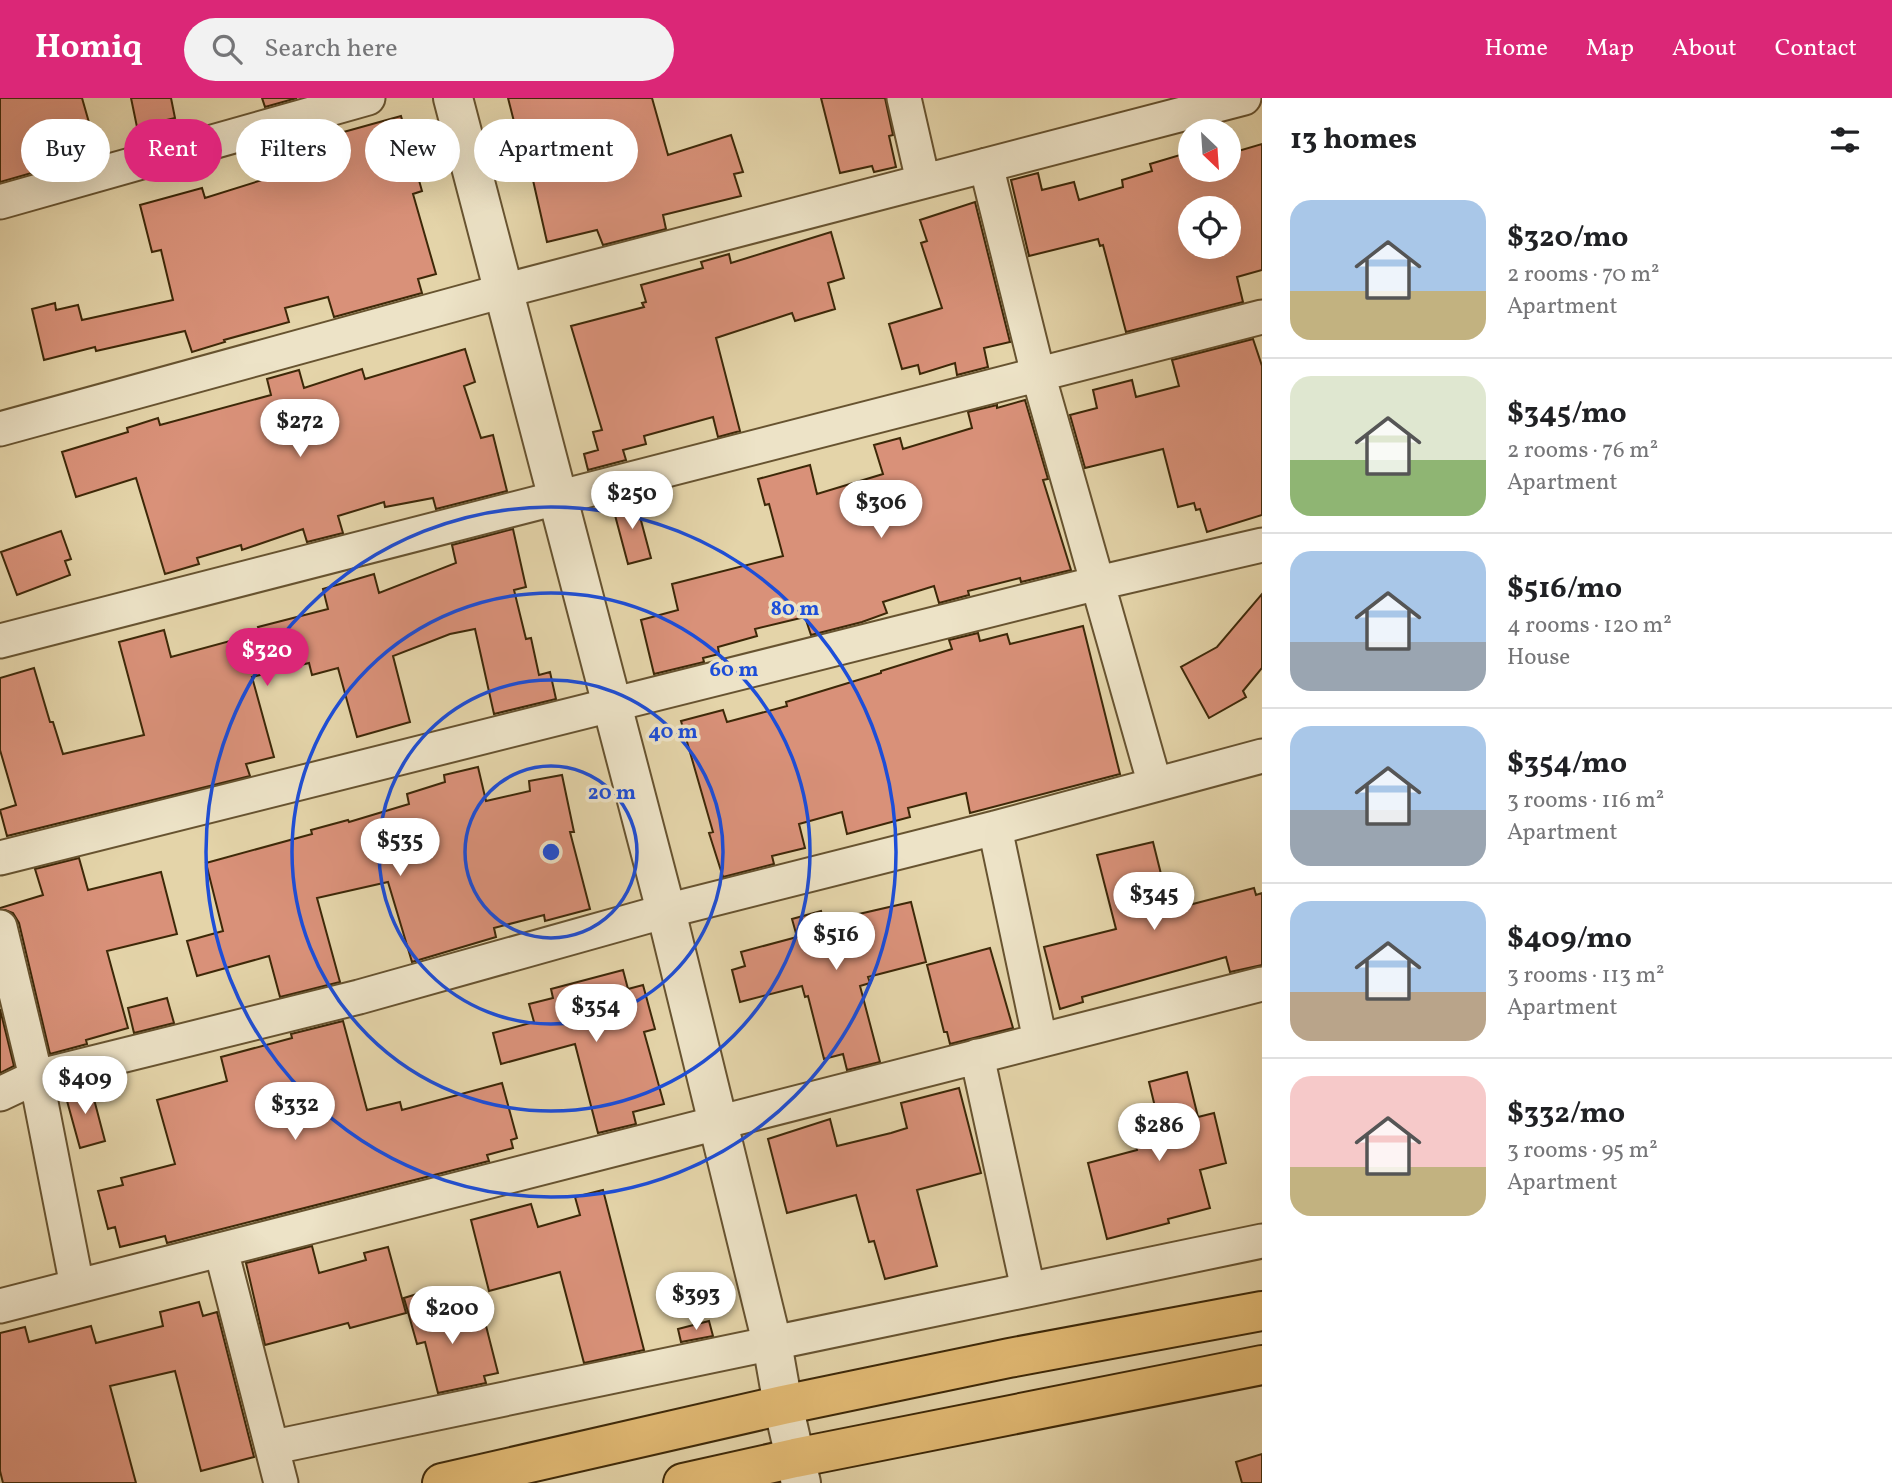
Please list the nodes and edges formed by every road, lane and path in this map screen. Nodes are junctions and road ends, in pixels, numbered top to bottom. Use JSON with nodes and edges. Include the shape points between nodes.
{"nodes":[{"id":1,"x":368,"y":98,"type":"edge"},
{"id":2,"x":453,"y":98,"type":"edge"},
{"id":3,"x":904,"y":98,"type":"edge"},
{"id":4,"x":1244,"y":98,"type":"edge"},
{"id":5,"x":986,"y":165,"type":"junction"},
{"id":6,"x":923,"y":181,"type":"junction"},
{"id":7,"x":0,"y":202,"type":"edge"},
{"id":8,"x":503,"y":291,"type":"junction"},
{"id":9,"x":1262,"y":317,"type":"edge"},
{"id":10,"x":1038,"y":374,"type":"junction"},
{"id":11,"x":0,"y":429,"type":"edge"},
{"id":12,"x":557,"y":498,"type":"junction"},
{"id":13,"x":1262,"y":545,"type":"edge"},
{"id":14,"x":1098,"y":583,"type":"junction"},
{"id":15,"x":0,"y":640,"type":"edge"},
{"id":16,"x":611,"y":704,"type":"junction"},
{"id":17,"x":1262,"y":756,"type":"edge"},
{"id":18,"x":1155,"y":785,"type":"junction"},
{"id":19,"x":995,"y":828,"type":"junction"},
{"id":20,"x":0,"y":858,"type":"edge"},
{"id":21,"x":666,"y":911,"type":"junction"},
{"id":22,"x":0,"y":926,"type":"edge"},
{"id":23,"x":1262,"y":984,"type":"edge"},
{"id":24,"x":1040,"y":1041,"type":"junction"},
{"id":25,"x":977,"y":1056,"type":"junction"},
{"id":26,"x":36,"y":1077,"type":"junction"},
{"id":27,"x":0,"y":1094,"type":"edge"},
{"id":28,"x":716,"y":1123,"type":"junction"},
{"id":29,"x":1262,"y":1241,"type":"edge"},
{"id":30,"x":221,"y":1250,"type":"junction"},
{"id":31,"x":77,"y":1286,"type":"junction"},
{"id":32,"x":1028,"y":1289,"type":"junction"},
{"id":33,"x":0,"y":1306,"type":"edge"},
{"id":34,"x":1262,"y":1311,"type":"edge"},
{"id":35,"x":772,"y":1343,"type":"junction"},
{"id":36,"x":1262,"y":1365,"type":"edge"},
{"id":37,"x":783,"y":1405,"type":"junction"},
{"id":38,"x":274,"y":1447,"type":"junction"},
{"id":39,"x":798,"y":1471,"type":"edge"},
{"id":40,"x":281,"y":1483,"type":"edge"},
{"id":41,"x":442,"y":1483,"type":"edge"},
{"id":42,"x":683,"y":1483,"type":"edge"}],
"edges":[{"from":1,"to":7,"type":"street"},
{"from":2,"to":8,"type":"street"},
{"from":3,"to":6,"type":"street"},
{"from":4,"to":5,"type":"street"},
{"from":5,"to":6,"type":"street"},
{"from":5,"to":10,"type":"street"},
{"from":6,"to":8,"type":"street"},
{"from":8,"to":11,"type":"street"},
{"from":8,"to":12,"type":"street"},
{"from":9,"to":10,"type":"street"},
{"from":10,"to":12,"type":"street"},
{"from":10,"to":14,"type":"street"},
{"from":12,"to":15,"type":"street"},
{"from":12,"to":16,"type":"street"},
{"from":13,"to":14,"type":"street"},
{"from":14,"to":16,"type":"street"},
{"from":14,"to":18,"type":"street"},
{"from":16,"to":20,"type":"street"},
{"from":16,"to":21,"type":"street"},
{"from":17,"to":18,"type":"street"},
{"from":18,"to":19,"type":"street"},
{"from":19,"to":21,"type":"street"},
{"from":19,"to":24,"type":"street"},
{"from":21,"to":26,"type":"street","via":[[359,997]]},
{"from":21,"to":28,"type":"street"},
{"from":22,"to":26,"type":"street"},
{"from":23,"to":24,"type":"street"},
{"from":24,"to":25,"type":"street"},
{"from":25,"to":28,"type":"street"},
{"from":25,"to":32,"type":"street"},
{"from":26,"to":27,"type":"street"},
{"from":26,"to":31,"type":"street"},
{"from":28,"to":30,"type":"street"},
{"from":28,"to":35,"type":"street"},
{"from":29,"to":32,"type":"street"},
{"from":30,"to":31,"type":"street"},
{"from":30,"to":38,"type":"street"},
{"from":31,"to":33,"type":"street"},
{"from":32,"to":35,"type":"street"},
{"from":34,"to":37,"type":"main road"},
{"from":35,"to":37,"type":"street"},
{"from":35,"to":38,"type":"street"},
{"from":36,"to":39,"type":"main road"},
{"from":37,"to":39,"type":"street"},
{"from":37,"to":41,"type":"main road"},
{"from":38,"to":40,"type":"street"},
{"from":39,"to":42,"type":"main road"}]}
